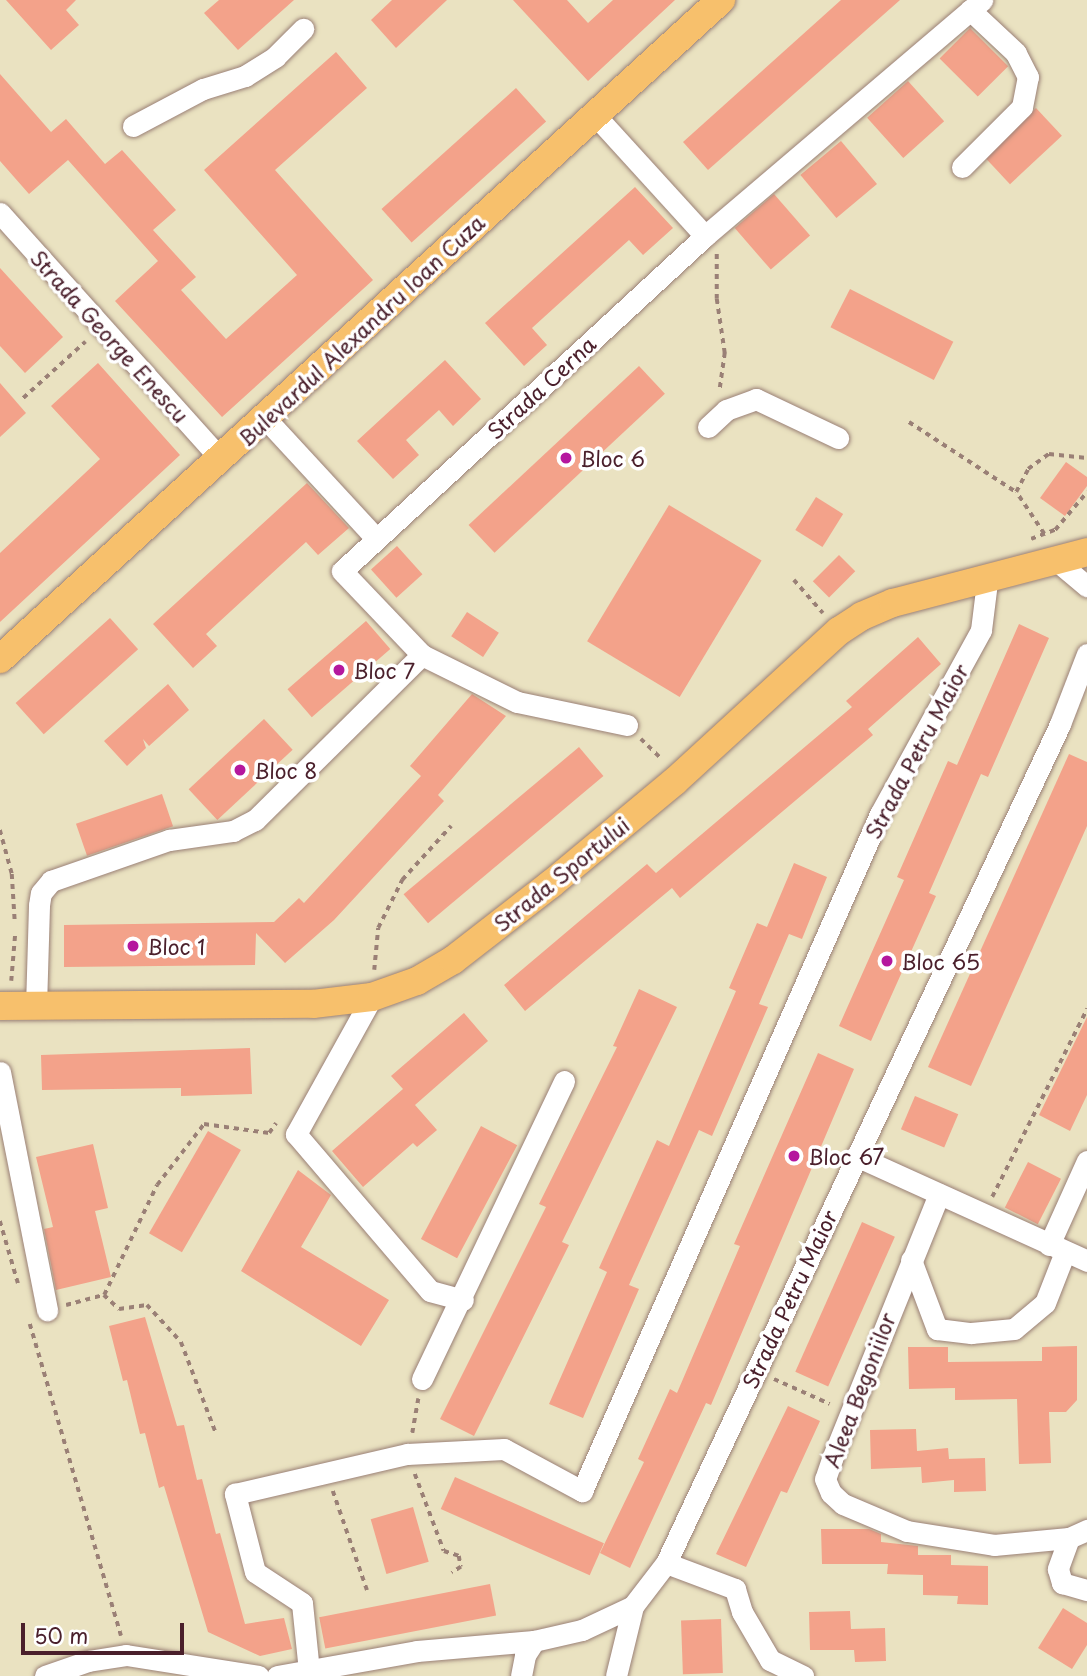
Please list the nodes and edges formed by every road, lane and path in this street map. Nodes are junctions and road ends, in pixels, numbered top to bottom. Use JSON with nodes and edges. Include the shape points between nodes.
{"nodes":[{"id":1,"x":721,"y":0,"type":"edge"},
{"id":2,"x":976,"y":5,"type":"edge"},
{"id":3,"x":303,"y":30,"type":"dead end"},
{"id":4,"x":594,"y":114,"type":"junction"},
{"id":5,"x":133,"y":126,"type":"dead end"},
{"id":6,"x":962,"y":167,"type":"dead end"},
{"id":7,"x":0,"y":212,"type":"edge"},
{"id":8,"x":711,"y":244,"type":"junction"},
{"id":9,"x":85,"y":342,"type":"dead end"},
{"id":10,"x":720,"y":391,"type":"dead end"},
{"id":11,"x":23,"y":398,"type":"dead end"},
{"id":12,"x":266,"y":419,"type":"junction"},
{"id":13,"x":909,"y":422,"type":"dead end"},
{"id":14,"x":708,"y":427,"type":"dead end"},
{"id":15,"x":838,"y":438,"type":"dead end"},
{"id":16,"x":1087,"y":458,"type":"edge"},
{"id":17,"x":221,"y":459,"type":"junction"},
{"id":18,"x":1016,"y":492,"type":"junction"},
{"id":19,"x":1087,"y":492,"type":"edge"},
{"id":20,"x":1044,"y":534,"type":"junction"},
{"id":21,"x":1087,"y":535,"type":"edge"},
{"id":22,"x":376,"y":538,"type":"junction"},
{"id":23,"x":1018,"y":544,"type":"dead end"},
{"id":24,"x":1087,"y":552,"type":"edge"},
{"id":25,"x":1058,"y":562,"type":"junction"},
{"id":26,"x":794,"y":580,"type":"dead end"},
{"id":27,"x":987,"y":582,"type":"junction"},
{"id":28,"x":1087,"y":586,"type":"edge"},
{"id":29,"x":835,"y":611,"type":"dead end"},
{"id":30,"x":1087,"y":654,"type":"edge"},
{"id":31,"x":422,"y":655,"type":"junction"},
{"id":32,"x":0,"y":659,"type":"edge"},
{"id":33,"x":627,"y":725,"type":"joint"},
{"id":34,"x":671,"y":749,"type":"dead end"},
{"id":35,"x":661,"y":758,"type":"junction"},
{"id":36,"x":651,"y":767,"type":"dead end"},
{"id":37,"x":451,"y":826,"type":"dead end"},
{"id":38,"x":0,"y":830,"type":"edge"},
{"id":39,"x":385,"y":970,"type":"dead end"},
{"id":40,"x":0,"y":986,"type":"edge"},
{"id":41,"x":372,"y":997,"type":"junction"},
{"id":42,"x":0,"y":1006,"type":"edge"},
{"id":43,"x":36,"y":1007,"type":"junction"},
{"id":44,"x":1087,"y":1010,"type":"edge"},
{"id":45,"x":0,"y":1072,"type":"edge"},
{"id":46,"x":564,"y":1081,"type":"dead end"},
{"id":47,"x":277,"y":1122,"type":"dead end"},
{"id":48,"x":270,"y":1133,"type":"junction"},
{"id":49,"x":296,"y":1134,"type":"junction"},
{"id":50,"x":856,"y":1156,"type":"junction"},
{"id":51,"x":1087,"y":1161,"type":"edge"},
{"id":52,"x":939,"y":1194,"type":"junction"},
{"id":53,"x":984,"y":1214,"type":"junction"},
{"id":54,"x":0,"y":1221,"type":"edge"},
{"id":55,"x":1057,"y":1248,"type":"junction"},
{"id":56,"x":911,"y":1260,"type":"junction"},
{"id":57,"x":1087,"y":1261,"type":"edge"},
{"id":58,"x":20,"y":1288,"type":"dead end"},
{"id":59,"x":463,"y":1300,"type":"junction"},
{"id":60,"x":37,"y":1312,"type":"joint"},
{"id":61,"x":756,"y":1371,"type":"junction"},
{"id":62,"x":422,"y":1379,"type":"joint"},
{"id":63,"x":849,"y":1413,"type":"junction"},
{"id":64,"x":216,"y":1433,"type":"dead end"},
{"id":65,"x":407,"y":1454,"type":"junction"},
{"id":66,"x":327,"y":1473,"type":"junction"},
{"id":67,"x":1078,"y":1534,"type":"edge"},
{"id":68,"x":666,"y":1563,"type":"junction"},
{"id":69,"x":452,"y":1573,"type":"dead end"},
{"id":70,"x":367,"y":1590,"type":"dead end"},
{"id":71,"x":1087,"y":1590,"type":"edge"},
{"id":72,"x":633,"y":1606,"type":"junction"},
{"id":73,"x":534,"y":1642,"type":"junction"},
{"id":74,"x":126,"y":1655,"type":"junction"},
{"id":75,"x":84,"y":1668,"type":"edge"},
{"id":76,"x":309,"y":1671,"type":"junction"},
{"id":77,"x":45,"y":1676,"type":"edge"},
{"id":78,"x":258,"y":1676,"type":"edge"},
{"id":79,"x":277,"y":1676,"type":"edge"},
{"id":80,"x":521,"y":1676,"type":"edge"},
{"id":81,"x":616,"y":1676,"type":"edge"},
{"id":82,"x":803,"y":1676,"type":"edge"}],
"edges":[{"from":1,"to":4,"type":"main road","name":"Bulevardul Alexandru Ioan Cuza"},
{"from":2,"to":6,"type":"street","via":[[1016,53],[1028,77],[1022,107]]},
{"from":2,"to":8,"type":"street","name":"Strada Cerna"},
{"from":3,"to":5,"type":"street","via":[[275,57],[245,76],[203,89]]},
{"from":4,"to":8,"type":"street"},
{"from":4,"to":12,"type":"main road","name":"Bulevardul Alexandru Ioan Cuza"},
{"from":7,"to":17,"type":"street","name":"Strada George Enescu"},
{"from":8,"to":10,"type":"path","via":[[725,354]]},
{"from":8,"to":22,"type":"street","name":"Strada Cerna"},
{"from":9,"to":11,"type":"path"},
{"from":12,"to":17,"type":"main road","name":"Bulevardul Alexandru Ioan Cuza"},
{"from":12,"to":22,"type":"street"},
{"from":13,"to":18,"type":"path"},
{"from":14,"to":15,"type":"street","via":[[726,410],[756,399]]},
{"from":16,"to":18,"type":"path","via":[[1048,454],[1028,469]]},
{"from":17,"to":32,"type":"main road","name":"Bulevardul Alexandru Ioan Cuza"},
{"from":18,"to":20,"type":"path"},
{"from":19,"to":20,"type":"path","via":[[1055,530]]},
{"from":20,"to":23,"type":"path"},
{"from":21,"to":25,"type":"main road"},
{"from":22,"to":31,"type":"street","name":"Strada Cerna","via":[[342,571]]},
{"from":24,"to":25,"type":"main road"},
{"from":25,"to":27,"type":"main road","name":"Strada Sportului"},
{"from":25,"to":28,"type":"street"},
{"from":26,"to":29,"type":"path","via":[[826,617]]},
{"from":27,"to":41,"type":"main road","name":"Strada Sportului","via":[[893,603],[839,631],[674,782],[551,884],[453,960],[417,981]]},
{"from":27,"to":65,"type":"street","name":"Strada Petru Maior","via":[[981,630],[880,814],[582,1491],[504,1450]]},
{"from":30,"to":50,"type":"street","name":"Strada Petru Maior","via":[[1060,724]]},
{"from":31,"to":33,"type":"street","via":[[517,702]]},
{"from":31,"to":43,"type":"street","via":[[254,820],[233,831],[169,840],[51,881],[41,892],[39,905]]},
{"from":33,"to":35,"type":"path"},
{"from":34,"to":35,"type":"path"},
{"from":35,"to":36,"type":"path"},
{"from":37,"to":39,"type":"path","via":[[402,880],[378,928],[373,976]]},
{"from":38,"to":40,"type":"path","via":[[12,874],[16,925],[11,986]]},
{"from":41,"to":43,"type":"main road","name":"Strada Sportului","via":[[313,1004]]},
{"from":41,"to":49,"type":"street"},
{"from":42,"to":43,"type":"main road","name":"Strada Sportului"},
{"from":44,"to":53,"type":"path"},
{"from":45,"to":60,"type":"street"},
{"from":46,"to":59,"type":"street"},
{"from":47,"to":48,"type":"path"},
{"from":48,"to":49,"type":"path"},
{"from":48,"to":64,"type":"path","via":[[204,1124],[157,1185],[104,1296],[118,1309],[147,1305],[181,1342]]},
{"from":49,"to":59,"type":"street","via":[[430,1291]]},
{"from":50,"to":52,"type":"street"},
{"from":50,"to":61,"type":"street","name":"Strada Petru Maior"},
{"from":51,"to":55,"type":"street"},
{"from":52,"to":53,"type":"street"},
{"from":52,"to":56,"type":"street","name":"Aleea Begoniilor"},
{"from":53,"to":55,"type":"street"},
{"from":54,"to":58,"type":"path"},
{"from":55,"to":56,"type":"street","via":[[1045,1303],[1014,1329],[971,1333],[937,1329]]},
{"from":55,"to":57,"type":"street"},
{"from":56,"to":63,"type":"street","name":"Aleea Begoniilor"},
{"from":59,"to":62,"type":"street"},
{"from":60,"to":74,"type":"path"},
{"from":61,"to":63,"type":"path"},
{"from":61,"to":68,"type":"street","name":"Strada Petru Maior"},
{"from":62,"to":65,"type":"path"},
{"from":63,"to":67,"type":"street","name":"Aleea Begoniilor","via":[[825,1479],[843,1504],[907,1531],[994,1545]]},
{"from":65,"to":66,"type":"street"},
{"from":65,"to":69,"type":"path","via":[[444,1551],[459,1556],[461,1567]]},
{"from":66,"to":70,"type":"path"},
{"from":66,"to":76,"type":"street","via":[[234,1494],[255,1572],[302,1603]]},
{"from":67,"to":71,"type":"street","via":[[1058,1569],[1062,1583]]},
{"from":68,"to":72,"type":"street","name":"Strada Petru Maior"},
{"from":68,"to":82,"type":"street","via":[[735,1589],[742,1612],[770,1660]]},
{"from":72,"to":73,"type":"street","name":"Strada Petru Maior","via":[[582,1630]]},
{"from":72,"to":81,"type":"street"},
{"from":73,"to":76,"type":"street","name":"Strada Petru Maior","via":[[417,1651]]},
{"from":73,"to":80,"type":"street"},
{"from":74,"to":75,"type":"street"},
{"from":74,"to":78,"type":"street"},
{"from":75,"to":77,"type":"street"},
{"from":76,"to":79,"type":"street","name":"Strada Petru Maior"}]}
